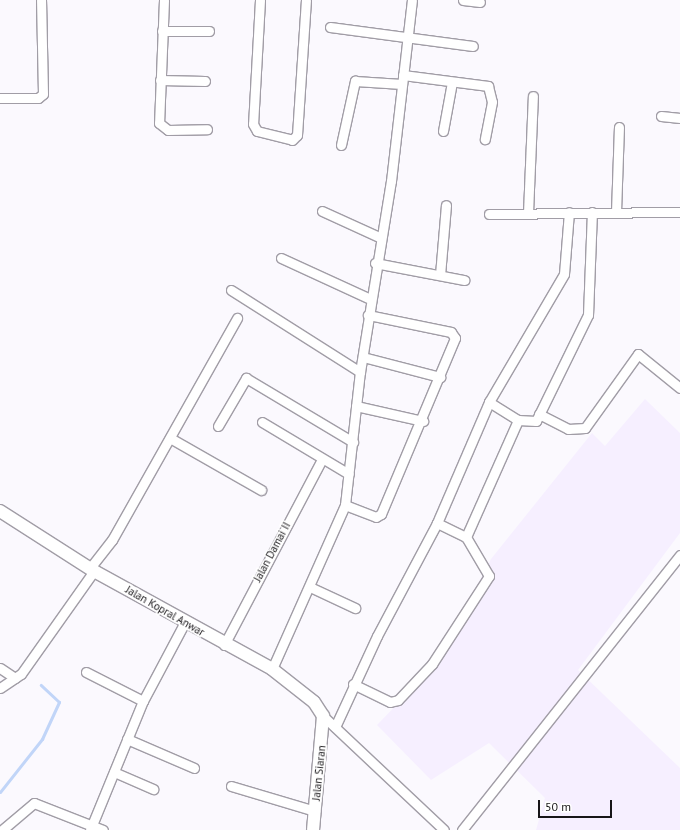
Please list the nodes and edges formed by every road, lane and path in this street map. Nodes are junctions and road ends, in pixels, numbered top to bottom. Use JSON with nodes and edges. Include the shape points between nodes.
{"nodes":[{"id":1,"x":41,"y":0,"type":"edge"},
{"id":2,"x":164,"y":0,"type":"edge"},
{"id":3,"x":260,"y":0,"type":"edge"},
{"id":4,"x":306,"y":0,"type":"edge"},
{"id":5,"x":412,"y":0,"type":"edge"},
{"id":6,"x":462,"y":0,"type":"edge"},
{"id":7,"x":480,"y":2,"type":"dead end"},
{"id":8,"x":330,"y":27,"type":"dead end"},
{"id":9,"x":162,"y":31,"type":"junction"},
{"id":10,"x":209,"y":31,"type":"dead end"},
{"id":11,"x":408,"y":38,"type":"junction"},
{"id":12,"x":473,"y":46,"type":"dead end"},
{"id":13,"x":403,"y":79,"type":"junction"},
{"id":14,"x":160,"y":80,"type":"junction"},
{"id":15,"x":205,"y":81,"type":"dead end"},
{"id":16,"x":452,"y":82,"type":"junction"},
{"id":17,"x":533,"y":96,"type":"dead end"},
{"id":18,"x":0,"y":98,"type":"edge"},
{"id":19,"x":661,"y":116,"type":"dead end"},
{"id":20,"x":680,"y":118,"type":"edge"},
{"id":21,"x":619,"y":127,"type":"dead end"},
{"id":22,"x":207,"y":129,"type":"dead end"},
{"id":23,"x":443,"y":131,"type":"dead end"},
{"id":24,"x":485,"y":138,"type":"dead end"},
{"id":25,"x":341,"y":145,"type":"dead end"},
{"id":26,"x":446,"y":205,"type":"dead end"},
{"id":27,"x":322,"y":210,"type":"dead end"},
{"id":28,"x":569,"y":212,"type":"junction"},
{"id":29,"x":592,"y":212,"type":"junction"},
{"id":30,"x":616,"y":212,"type":"junction"},
{"id":31,"x":680,"y":212,"type":"edge"},
{"id":32,"x":528,"y":213,"type":"junction"},
{"id":33,"x":489,"y":214,"type":"dead end"},
{"id":34,"x":379,"y":237,"type":"junction"},
{"id":35,"x":282,"y":258,"type":"dead end"},
{"id":36,"x":375,"y":263,"type":"junction"},
{"id":37,"x":440,"y":275,"type":"junction"},
{"id":38,"x":464,"y":280,"type":"dead end"},
{"id":39,"x":231,"y":290,"type":"dead end"},
{"id":40,"x":370,"y":299,"type":"junction"},
{"id":41,"x":368,"y":314,"type":"junction"},
{"id":42,"x":238,"y":318,"type":"dead end"},
{"id":43,"x":363,"y":357,"type":"junction"},
{"id":44,"x":360,"y":372,"type":"junction"},
{"id":45,"x":440,"y":377,"type":"junction"},
{"id":46,"x":680,"y":388,"type":"edge"},
{"id":47,"x":489,"y":402,"type":"junction"},
{"id":48,"x":356,"y":406,"type":"junction"},
{"id":49,"x":539,"y":414,"type":"junction"},
{"id":50,"x":518,"y":420,"type":"junction"},
{"id":51,"x":423,"y":421,"type":"junction"},
{"id":52,"x":262,"y":422,"type":"dead end"},
{"id":53,"x":218,"y":426,"type":"dead end"},
{"id":54,"x":170,"y":438,"type":"junction"},
{"id":55,"x":353,"y":442,"type":"junction"},
{"id":56,"x":322,"y":459,"type":"junction"},
{"id":57,"x":349,"y":474,"type":"junction"},
{"id":58,"x":261,"y":490,"type":"dead end"},
{"id":59,"x":345,"y":505,"type":"junction"},
{"id":60,"x":0,"y":511,"type":"edge"},
{"id":61,"x":437,"y":523,"type":"junction"},
{"id":62,"x":466,"y":537,"type":"junction"},
{"id":63,"x":680,"y":555,"type":"edge"},
{"id":64,"x":92,"y":570,"type":"junction"},
{"id":65,"x":310,"y":587,"type":"junction"},
{"id":66,"x":355,"y":608,"type":"dead end"},
{"id":67,"x":185,"y":622,"type":"junction"},
{"id":68,"x":224,"y":645,"type":"junction"},
{"id":69,"x":0,"y":668,"type":"edge"},
{"id":70,"x":272,"y":669,"type":"junction"},
{"id":71,"x":86,"y":672,"type":"dead end"},
{"id":72,"x":16,"y":678,"type":"junction"},
{"id":73,"x":353,"y":684,"type":"junction"},
{"id":74,"x":0,"y":688,"type":"edge"},
{"id":75,"x":143,"y":701,"type":"junction"},
{"id":76,"x":323,"y":716,"type":"junction"},
{"id":77,"x":335,"y":727,"type":"junction"},
{"id":78,"x":127,"y":739,"type":"junction"},
{"id":79,"x":194,"y":768,"type":"dead end"},
{"id":80,"x":114,"y":772,"type":"junction"},
{"id":81,"x":230,"y":786,"type":"dead end"},
{"id":82,"x":153,"y":789,"type":"dead end"},
{"id":83,"x":315,"y":811,"type":"junction"},
{"id":84,"x":92,"y":828,"type":"edge"},
{"id":85,"x":2,"y":830,"type":"edge"},
{"id":86,"x":103,"y":830,"type":"edge"},
{"id":87,"x":314,"y":830,"type":"edge"},
{"id":88,"x":444,"y":830,"type":"edge"},
{"id":89,"x":462,"y":830,"type":"edge"}],
"edges":[{"from":1,"to":18,"type":"street","via":[[43,94],[38,98]]},
{"from":2,"to":9,"type":"street"},
{"from":3,"to":4,"type":"street","via":[[253,124],[257,131],[292,140],[297,135]]},
{"from":5,"to":11,"type":"street"},
{"from":6,"to":7,"type":"street"},
{"from":8,"to":11,"type":"street"},
{"from":9,"to":10,"type":"street"},
{"from":9,"to":14,"type":"street"},
{"from":11,"to":12,"type":"street"},
{"from":11,"to":13,"type":"street"},
{"from":13,"to":16,"type":"street"},
{"from":13,"to":25,"type":"street","via":[[355,81]]},
{"from":13,"to":34,"type":"street","via":[[391,181]]},
{"from":14,"to":15,"type":"street"},
{"from":14,"to":22,"type":"street","via":[[161,126]]},
{"from":16,"to":23,"type":"street"},
{"from":16,"to":24,"type":"street","via":[[491,88]]},
{"from":17,"to":32,"type":"street"},
{"from":19,"to":20,"type":"street"},
{"from":21,"to":30,"type":"street"},
{"from":26,"to":37,"type":"street"},
{"from":27,"to":34,"type":"street"},
{"from":28,"to":29,"type":"street"},
{"from":28,"to":32,"type":"street"},
{"from":28,"to":47,"type":"street","via":[[564,274]]},
{"from":29,"to":30,"type":"street"},
{"from":29,"to":49,"type":"street","via":[[588,315]]},
{"from":30,"to":31,"type":"street"},
{"from":32,"to":33,"type":"street"},
{"from":34,"to":36,"type":"street"},
{"from":35,"to":40,"type":"street"},
{"from":36,"to":37,"type":"street"},
{"from":36,"to":40,"type":"street"},
{"from":37,"to":38,"type":"street"},
{"from":39,"to":44,"type":"street"},
{"from":40,"to":41,"type":"street"},
{"from":41,"to":43,"type":"street"},
{"from":41,"to":45,"type":"street","via":[[454,334]]},
{"from":42,"to":54,"type":"street"},
{"from":43,"to":44,"type":"street"},
{"from":43,"to":45,"type":"street"},
{"from":44,"to":48,"type":"street"},
{"from":45,"to":51,"type":"street"},
{"from":46,"to":49,"type":"street","via":[[638,354],[585,428],[568,429]]},
{"from":47,"to":50,"type":"street"},
{"from":47,"to":61,"type":"street"},
{"from":48,"to":51,"type":"street"},
{"from":48,"to":55,"type":"street"},
{"from":49,"to":50,"type":"street","via":[[532,424]]},
{"from":50,"to":62,"type":"street"},
{"from":51,"to":59,"type":"street","via":[[379,517]]},
{"from":52,"to":56,"type":"street"},
{"from":53,"to":55,"type":"street","via":[[246,378]]},
{"from":54,"to":58,"type":"street"},
{"from":54,"to":64,"type":"street"},
{"from":55,"to":57,"type":"street"},
{"from":56,"to":57,"type":"street"},
{"from":56,"to":68,"type":"street","name":"Jalan Damai II"},
{"from":57,"to":59,"type":"street"},
{"from":59,"to":65,"type":"street"},
{"from":60,"to":64,"type":"street","name":"Jalan Kopral Anwar"},
{"from":61,"to":62,"type":"street"},
{"from":61,"to":73,"type":"street"},
{"from":62,"to":73,"type":"street","via":[[489,576],[432,664],[394,702]]},
{"from":63,"to":89,"type":"street"},
{"from":64,"to":67,"type":"street","name":"Jalan Kopral Anwar"},
{"from":64,"to":72,"type":"street"},
{"from":65,"to":66,"type":"street"},
{"from":65,"to":70,"type":"street"},
{"from":67,"to":68,"type":"street","name":"Jalan Kopral Anwar"},
{"from":67,"to":75,"type":"street"},
{"from":68,"to":70,"type":"street","name":"Jalan Kopral Anwar"},
{"from":69,"to":72,"type":"street"},
{"from":70,"to":76,"type":"street","name":"Jalan Kopral Anwar","via":[[314,702]]},
{"from":71,"to":75,"type":"street"},
{"from":72,"to":74,"type":"street"},
{"from":73,"to":77,"type":"street"},
{"from":75,"to":78,"type":"street"},
{"from":76,"to":77,"type":"street"},
{"from":76,"to":83,"type":"street","name":"Jalan Siaran"},
{"from":77,"to":88,"type":"street"},
{"from":78,"to":79,"type":"street"},
{"from":78,"to":80,"type":"street"},
{"from":80,"to":82,"type":"street"},
{"from":80,"to":84,"type":"street"},
{"from":81,"to":83,"type":"street"},
{"from":83,"to":87,"type":"street","name":"Jalan Siaran"},
{"from":84,"to":85,"type":"street","via":[[34,803]]},
{"from":84,"to":86,"type":"street"}]}
